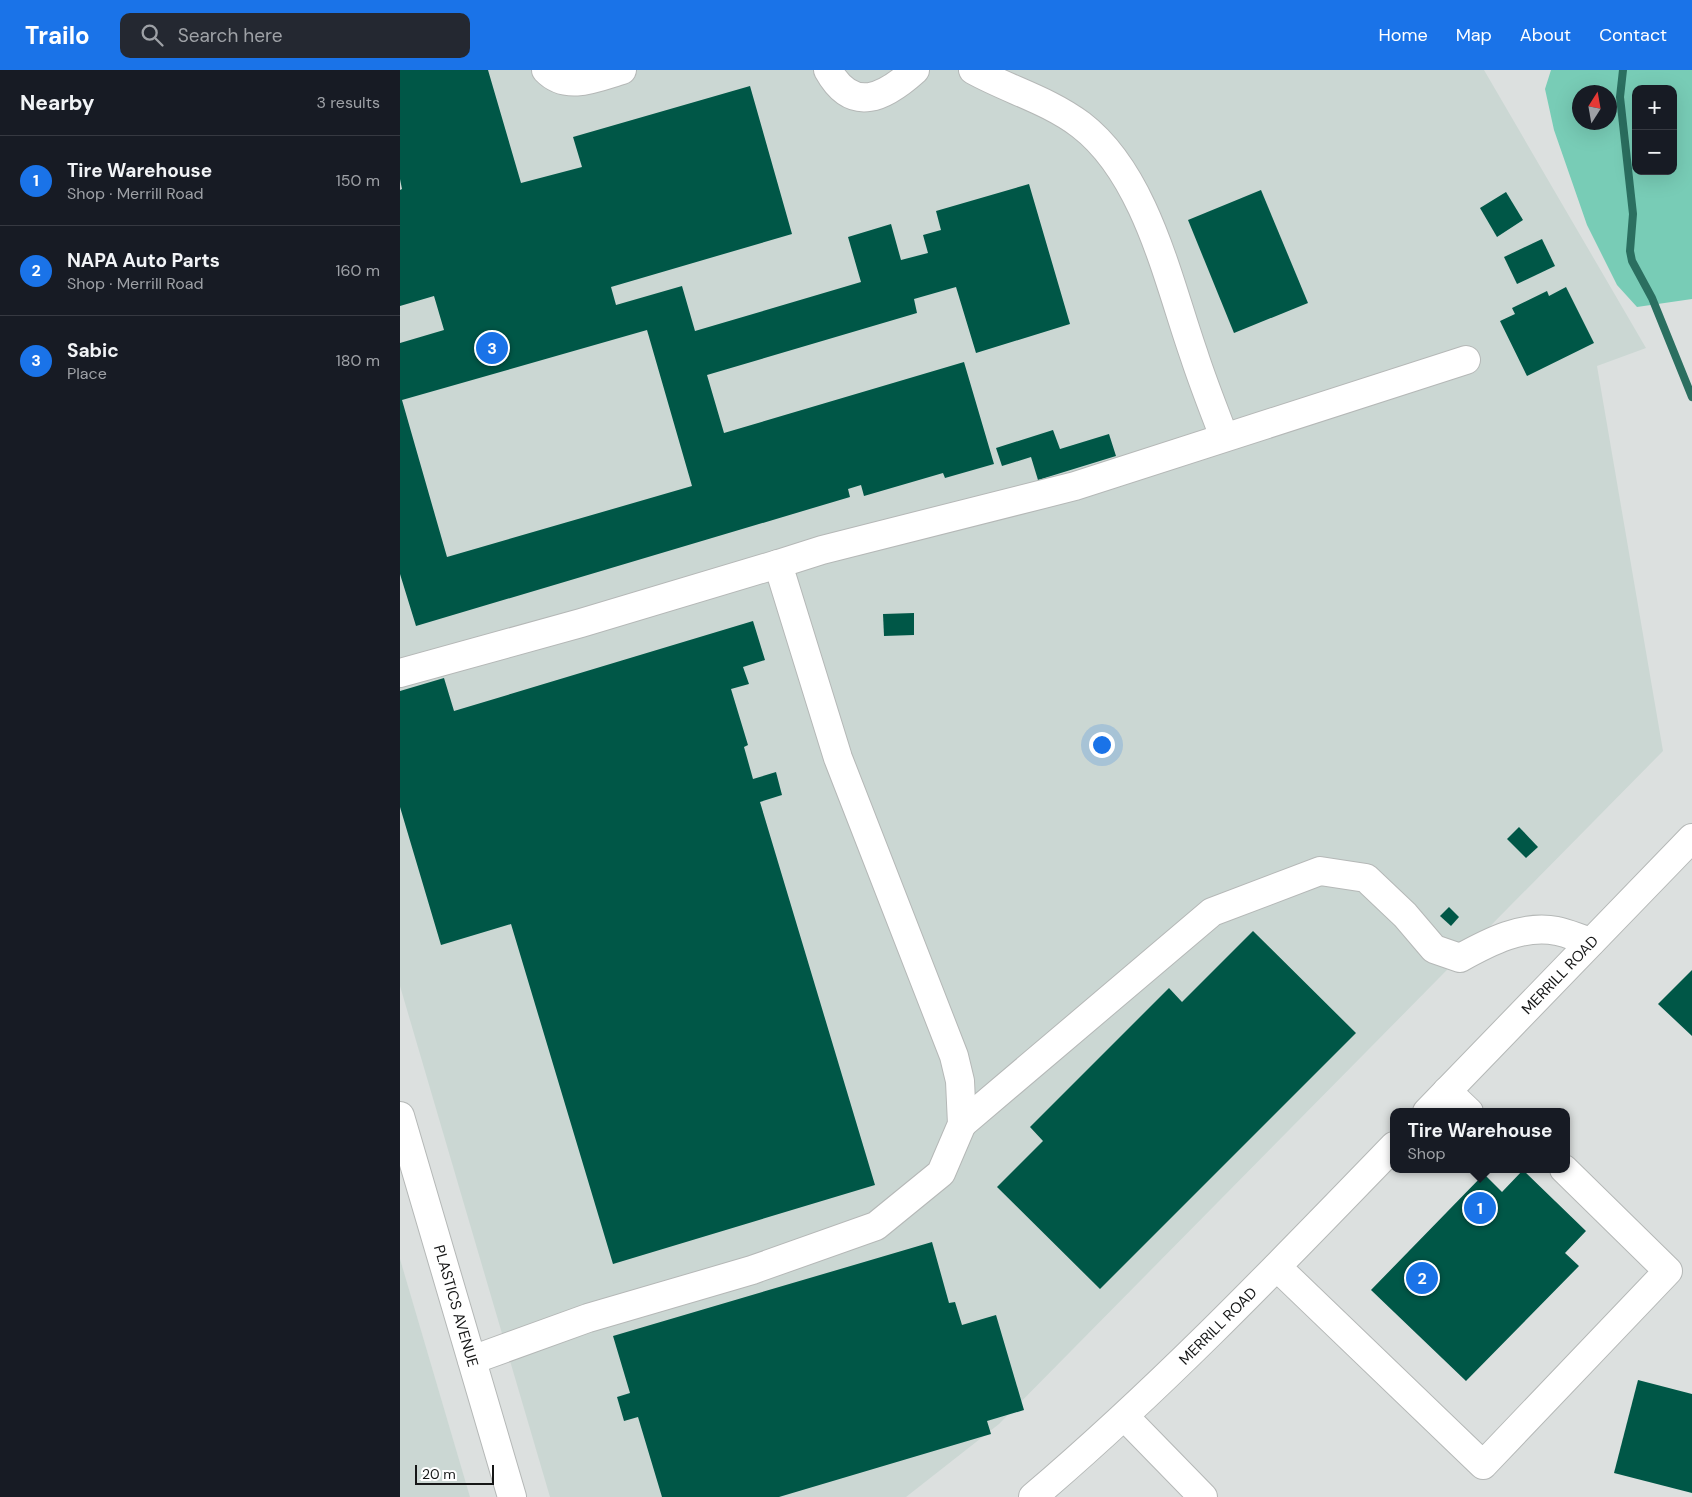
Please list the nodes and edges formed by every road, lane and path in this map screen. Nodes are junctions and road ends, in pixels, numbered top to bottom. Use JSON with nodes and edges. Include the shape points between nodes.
{"nodes":[{"id":1,"x":546,"y":70,"type":"edge"},
{"id":2,"x":622,"y":70,"type":"edge"},
{"id":3,"x":828,"y":70,"type":"edge"},
{"id":4,"x":915,"y":70,"type":"edge"},
{"id":5,"x":973,"y":70,"type":"edge"},
{"id":6,"x":1466,"y":360,"type":"dead end"},
{"id":7,"x":1224,"y":437,"type":"junction"},
{"id":8,"x":778,"y":564,"type":"junction"},
{"id":9,"x":400,"y":673,"type":"edge"},
{"id":10,"x":1692,"y":838,"type":"edge"},
{"id":11,"x":1591,"y":942,"type":"junction"},
{"id":12,"x":1447,"y":1092,"type":"junction"},
{"id":13,"x":1431,"y":1108,"type":"edge"},
{"id":14,"x":1465,"y":1108,"type":"edge"},
{"id":15,"x":400,"y":1116,"type":"edge"},
{"id":16,"x":962,"y":1124,"type":"junction"},
{"id":17,"x":1390,"y":1150,"type":"edge"},
{"id":18,"x":1568,"y":1173,"type":"edge"},
{"id":19,"x":1277,"y":1267,"type":"junction"},
{"id":20,"x":472,"y":1360,"type":"junction"},
{"id":21,"x":1125,"y":1417,"type":"junction"},
{"id":22,"x":512,"y":1497,"type":"edge"},
{"id":23,"x":1033,"y":1497,"type":"edge"},
{"id":24,"x":1203,"y":1497,"type":"edge"}],
"edges":[{"from":1,"to":2,"type":"main road","via":[[562,80],[577,82]]},
{"from":3,"to":4,"type":"main road","via":[[837,85],[853,94],[875,98],[898,86]]},
{"from":5,"to":7,"type":"main road","via":[[1071,117],[1107,149],[1124,171],[1138,197]]},
{"from":6,"to":7,"type":"main road"},
{"from":7,"to":8,"type":"main road","via":[[1075,486]]},
{"from":8,"to":9,"type":"main road"},
{"from":8,"to":16,"type":"main road","via":[[838,758],[954,1056],[960,1081]]},
{"from":10,"to":11,"type":"main road","name":"MERRILL ROAD"},
{"from":11,"to":12,"type":"main road","name":"MERRILL ROAD"},
{"from":11,"to":16,"type":"main road","via":[[1542,929],[1518,932],[1460,958],[1434,949],[1406,915],[1366,878],[1320,871],[1212,912]]},
{"from":12,"to":13,"type":"main road","name":"MERRILL ROAD"},
{"from":12,"to":14,"type":"main road"},
{"from":15,"to":20,"type":"main road","name":"PLASTICS AVENUE"},
{"from":16,"to":20,"type":"main road","via":[[942,1173],[876,1226],[752,1270],[588,1318]]},
{"from":17,"to":19,"type":"main road","name":"MERRILL ROAD"},
{"from":18,"to":19,"type":"main road","via":[[1668,1270],[1483,1465]]},
{"from":19,"to":21,"type":"main road","name":"MERRILL ROAD"},
{"from":20,"to":22,"type":"main road","name":"PLASTICS AVENUE"},
{"from":21,"to":23,"type":"main road","name":"MERRILL ROAD"},
{"from":21,"to":24,"type":"main road"}]}
